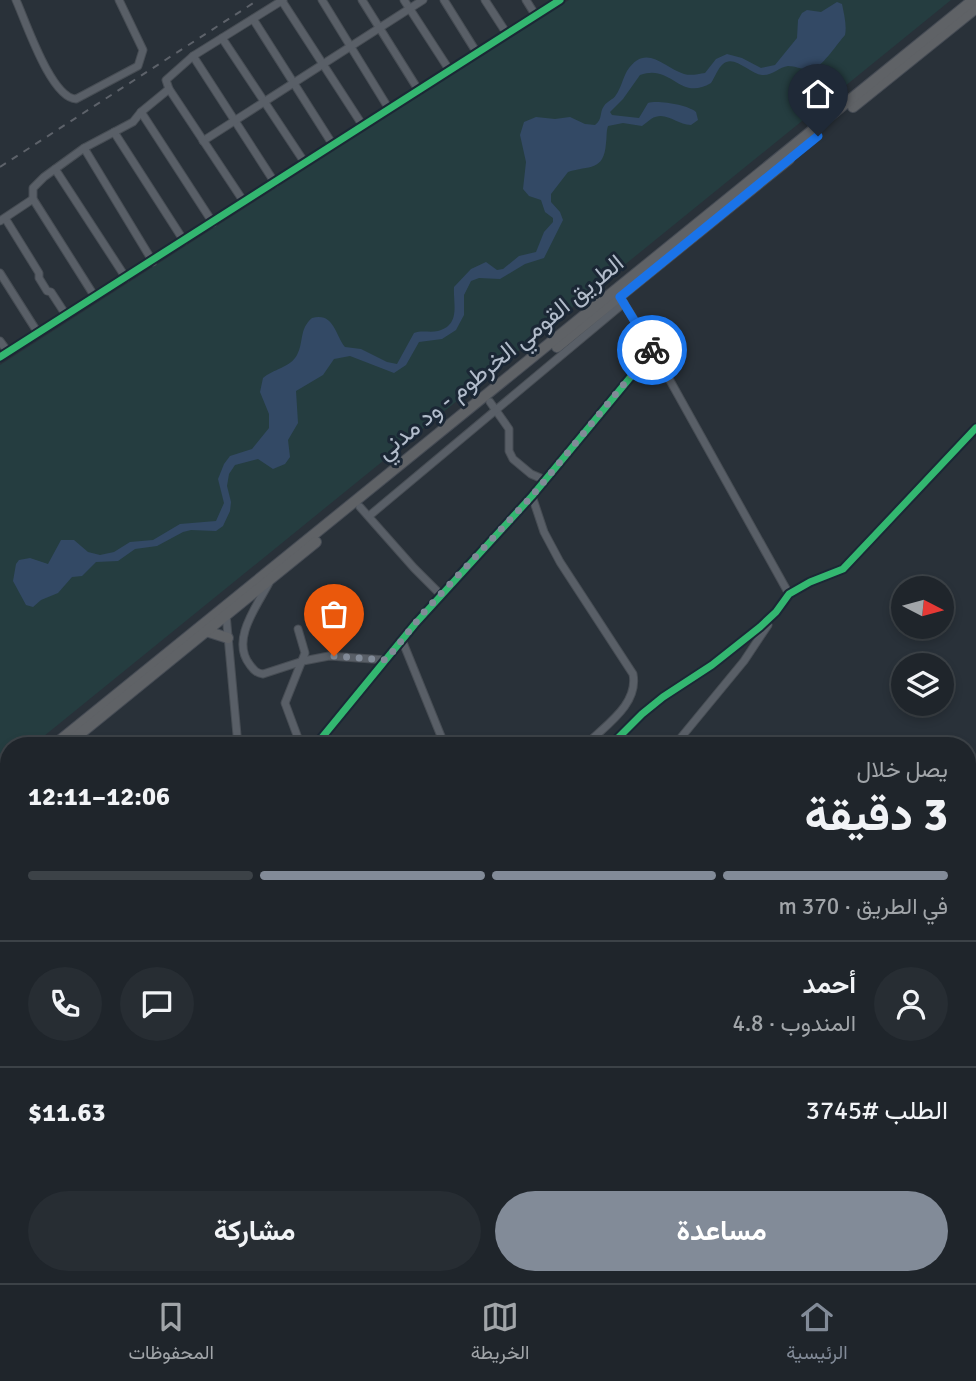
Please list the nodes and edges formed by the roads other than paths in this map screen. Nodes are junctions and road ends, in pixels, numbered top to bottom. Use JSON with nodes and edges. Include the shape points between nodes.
{"nodes":[{"id":1,"x":16,"y":0,"type":"edge"},
{"id":2,"x":119,"y":0,"type":"edge"},
{"id":3,"x":322,"y":0,"type":"edge"},
{"id":4,"x":362,"y":0,"type":"edge"},
{"id":5,"x":404,"y":0,"type":"edge"},
{"id":6,"x":423,"y":0,"type":"edge"},
{"id":7,"x":444,"y":0,"type":"edge"},
{"id":8,"x":485,"y":0,"type":"edge"},
{"id":9,"x":526,"y":0,"type":"edge"},
{"id":10,"x":561,"y":0,"type":"edge"},
{"id":11,"x":973,"y":0,"type":"edge"},
{"id":12,"x":279,"y":1,"type":"edge"},
{"id":13,"x":976,"y":8,"type":"edge"},
{"id":14,"x":409,"y":9,"type":"junction"},
{"id":15,"x":536,"y":16,"type":"junction"},
{"id":16,"x":253,"y":19,"type":"junction"},
{"id":17,"x":381,"y":28,"type":"junction"},
{"id":18,"x":507,"y":34,"type":"junction"},
{"id":19,"x":222,"y":38,"type":"junction"},
{"id":20,"x":351,"y":45,"type":"junction"},
{"id":21,"x":477,"y":53,"type":"junction"},
{"id":22,"x":193,"y":56,"type":"junction"},
{"id":23,"x":323,"y":64,"type":"junction"},
{"id":24,"x":450,"y":71,"type":"junction"},
{"id":25,"x":294,"y":84,"type":"junction"},
{"id":26,"x":169,"y":89,"type":"junction"},
{"id":27,"x":419,"y":90,"type":"junction"},
{"id":28,"x":263,"y":102,"type":"junction"},
{"id":29,"x":389,"y":109,"type":"junction"},
{"id":30,"x":141,"y":112,"type":"junction"},
{"id":31,"x":234,"y":121,"type":"junction"},
{"id":32,"x":363,"y":126,"type":"junction"},
{"id":33,"x":114,"y":132,"type":"junction"},
{"id":34,"x":203,"y":141,"type":"junction"},
{"id":35,"x":333,"y":145,"type":"junction"},
{"id":36,"x":84,"y":148,"type":"junction"},
{"id":37,"x":305,"y":163,"type":"junction"},
{"id":38,"x":55,"y":169,"type":"junction"},
{"id":39,"x":275,"y":183,"type":"junction"},
{"id":40,"x":33,"y":199,"type":"junction"},
{"id":41,"x":244,"y":202,"type":"junction"},
{"id":42,"x":2,"y":219,"type":"edge"},
{"id":43,"x":213,"y":223,"type":"junction"},
{"id":44,"x":184,"y":241,"type":"junction"},
{"id":45,"x":153,"y":262,"type":"junction"},
{"id":46,"x":0,"y":273,"type":"edge"},
{"id":47,"x":126,"y":278,"type":"junction"},
{"id":48,"x":95,"y":297,"type":"junction"},
{"id":49,"x":620,"y":297,"type":"junction"},
{"id":50,"x":66,"y":315,"type":"junction"},
{"id":51,"x":38,"y":333,"type":"junction"},
{"id":52,"x":0,"y":341,"type":"edge"},
{"id":53,"x":653,"y":350,"type":"junction"},
{"id":54,"x":8,"y":352,"type":"junction"},
{"id":55,"x":0,"y":357,"type":"edge"},
{"id":56,"x":493,"y":406,"type":"junction"},
{"id":57,"x":976,"y":428,"type":"edge"},
{"id":58,"x":545,"y":480,"type":"junction"},
{"id":59,"x":532,"y":496,"type":"junction"},
{"id":60,"x":360,"y":507,"type":"junction"},
{"id":61,"x":369,"y":516,"type":"junction"},
{"id":62,"x":270,"y":579,"type":"junction"},
{"id":63,"x":789,"y":594,"type":"junction"},
{"id":64,"x":441,"y":595,"type":"junction"},
{"id":65,"x":226,"y":611,"type":"junction"},
{"id":66,"x":776,"y":612,"type":"junction"},
{"id":67,"x":298,"y":629,"type":"dead end"},
{"id":68,"x":206,"y":631,"type":"junction"},
{"id":69,"x":228,"y":638,"type":"junction"},
{"id":70,"x":402,"y":640,"type":"junction"},
{"id":71,"x":386,"y":660,"type":"junction"},
{"id":72,"x":303,"y":661,"type":"junction"},
{"id":73,"x":65,"y":737,"type":"edge"},
{"id":74,"x":76,"y":737,"type":"edge"},
{"id":75,"x":237,"y":737,"type":"edge"},
{"id":76,"x":298,"y":737,"type":"edge"},
{"id":77,"x":322,"y":737,"type":"edge"},
{"id":78,"x":441,"y":737,"type":"edge"},
{"id":79,"x":594,"y":737,"type":"edge"},
{"id":80,"x":619,"y":737,"type":"edge"},
{"id":81,"x":681,"y":737,"type":"edge"}],
"edges":[{"from":1,"to":2,"type":"street","via":[[49,75],[71,100],[135,68],[142,58],[144,50]]},
{"from":3,"to":20,"type":"street"},
{"from":4,"to":17,"type":"street"},
{"from":5,"to":14,"type":"street"},
{"from":6,"to":14,"type":"street"},
{"from":7,"to":21,"type":"street"},
{"from":8,"to":18,"type":"street"},
{"from":9,"to":15,"type":"street"},
{"from":10,"to":15,"type":"street"},
{"from":11,"to":49,"type":"highway","name":"الطريق القومي الخرطوم - ود مدني"},
{"from":12,"to":16,"type":"street"},
{"from":12,"to":23,"type":"street"},
{"from":13,"to":49,"type":"highway","name":"الطريق القومي الخرطوم - ود مدني"},
{"from":14,"to":17,"type":"street"},
{"from":14,"to":24,"type":"street"},
{"from":15,"to":18,"type":"street"},
{"from":16,"to":19,"type":"street"},
{"from":16,"to":25,"type":"street"},
{"from":17,"to":20,"type":"street"},
{"from":17,"to":27,"type":"street"},
{"from":18,"to":21,"type":"street"},
{"from":19,"to":22,"type":"street"},
{"from":19,"to":28,"type":"street"},
{"from":20,"to":23,"type":"street"},
{"from":20,"to":29,"type":"street"},
{"from":21,"to":24,"type":"street"},
{"from":22,"to":26,"type":"street","via":[[169,76]]},
{"from":22,"to":31,"type":"street"},
{"from":23,"to":25,"type":"street"},
{"from":23,"to":32,"type":"street"},
{"from":24,"to":27,"type":"street"},
{"from":25,"to":28,"type":"street"},
{"from":25,"to":35,"type":"street"},
{"from":26,"to":30,"type":"street"},
{"from":26,"to":34,"type":"street"},
{"from":27,"to":29,"type":"street"},
{"from":28,"to":31,"type":"street"},
{"from":28,"to":37,"type":"street"},
{"from":29,"to":32,"type":"street"},
{"from":30,"to":33,"type":"street"},
{"from":30,"to":43,"type":"street"},
{"from":31,"to":34,"type":"street"},
{"from":31,"to":39,"type":"street"},
{"from":32,"to":35,"type":"street"},
{"from":33,"to":36,"type":"street"},
{"from":33,"to":44,"type":"street"},
{"from":34,"to":41,"type":"street"},
{"from":35,"to":37,"type":"street"},
{"from":36,"to":38,"type":"street"},
{"from":36,"to":45,"type":"street"},
{"from":37,"to":39,"type":"street"},
{"from":38,"to":40,"type":"street","via":[[33,188]]},
{"from":38,"to":47,"type":"street"},
{"from":39,"to":41,"type":"street"},
{"from":40,"to":42,"type":"street"},
{"from":40,"to":48,"type":"street"},
{"from":41,"to":43,"type":"street"},
{"from":42,"to":50,"type":"street"},
{"from":43,"to":44,"type":"street"},
{"from":44,"to":45,"type":"street"},
{"from":45,"to":47,"type":"street"},
{"from":46,"to":51,"type":"street"},
{"from":47,"to":48,"type":"street"},
{"from":48,"to":50,"type":"street"},
{"from":49,"to":53,"type":"street"},
{"from":49,"to":56,"type":"highway","name":"الطريق القومي الخرطوم - ود مدني"},
{"from":49,"to":65,"type":"highway","name":"الطريق القومي الخرطوم - ود مدني"},
{"from":50,"to":51,"type":"street"},
{"from":51,"to":54,"type":"street"},
{"from":52,"to":54,"type":"street"},
{"from":53,"to":58,"type":"street"},
{"from":53,"to":63,"type":"street"},
{"from":54,"to":55,"type":"street"},
{"from":56,"to":58,"type":"street","via":[[509,429],[513,459]]},
{"from":56,"to":60,"type":"highway","name":"الطريق القومي الخرطوم - ود مدني"},
{"from":56,"to":61,"type":"street"},
{"from":57,"to":63,"type":"street","via":[[843,569]]},
{"from":58,"to":59,"type":"street"},
{"from":59,"to":64,"type":"street"},
{"from":59,"to":79,"type":"street","via":[[555,553],[633,674],[634,686],[626,706]]},
{"from":60,"to":61,"type":"street"},
{"from":60,"to":62,"type":"highway","name":"الطريق القومي الخرطوم - ود مدني"},
{"from":61,"to":64,"type":"street"},
{"from":62,"to":65,"type":"highway","name":"الطريق القومي الخرطوم - ود مدني"},
{"from":62,"to":72,"type":"street","via":[[245,631],[243,654],[260,673]]},
{"from":63,"to":66,"type":"street"},
{"from":64,"to":70,"type":"street"},
{"from":65,"to":68,"type":"highway","name":"الطريق القومي الخرطوم - ود مدني"},
{"from":65,"to":69,"type":"street"},
{"from":65,"to":73,"type":"highway","name":"الطريق القومي الخرطوم - ود مدني"},
{"from":66,"to":80,"type":"street","via":[[712,665],[663,697]]},
{"from":66,"to":81,"type":"street","via":[[744,661]]},
{"from":67,"to":72,"type":"street","via":[[305,646]]},
{"from":68,"to":69,"type":"highway"},
{"from":68,"to":74,"type":"highway","name":"الطريق القومي الخرطوم - ود مدني"},
{"from":69,"to":75,"type":"street"},
{"from":70,"to":71,"type":"street"},
{"from":70,"to":78,"type":"street"},
{"from":71,"to":72,"type":"street","via":[[334,656]]},
{"from":71,"to":77,"type":"street"},
{"from":72,"to":76,"type":"street","via":[[285,703]]}]}
